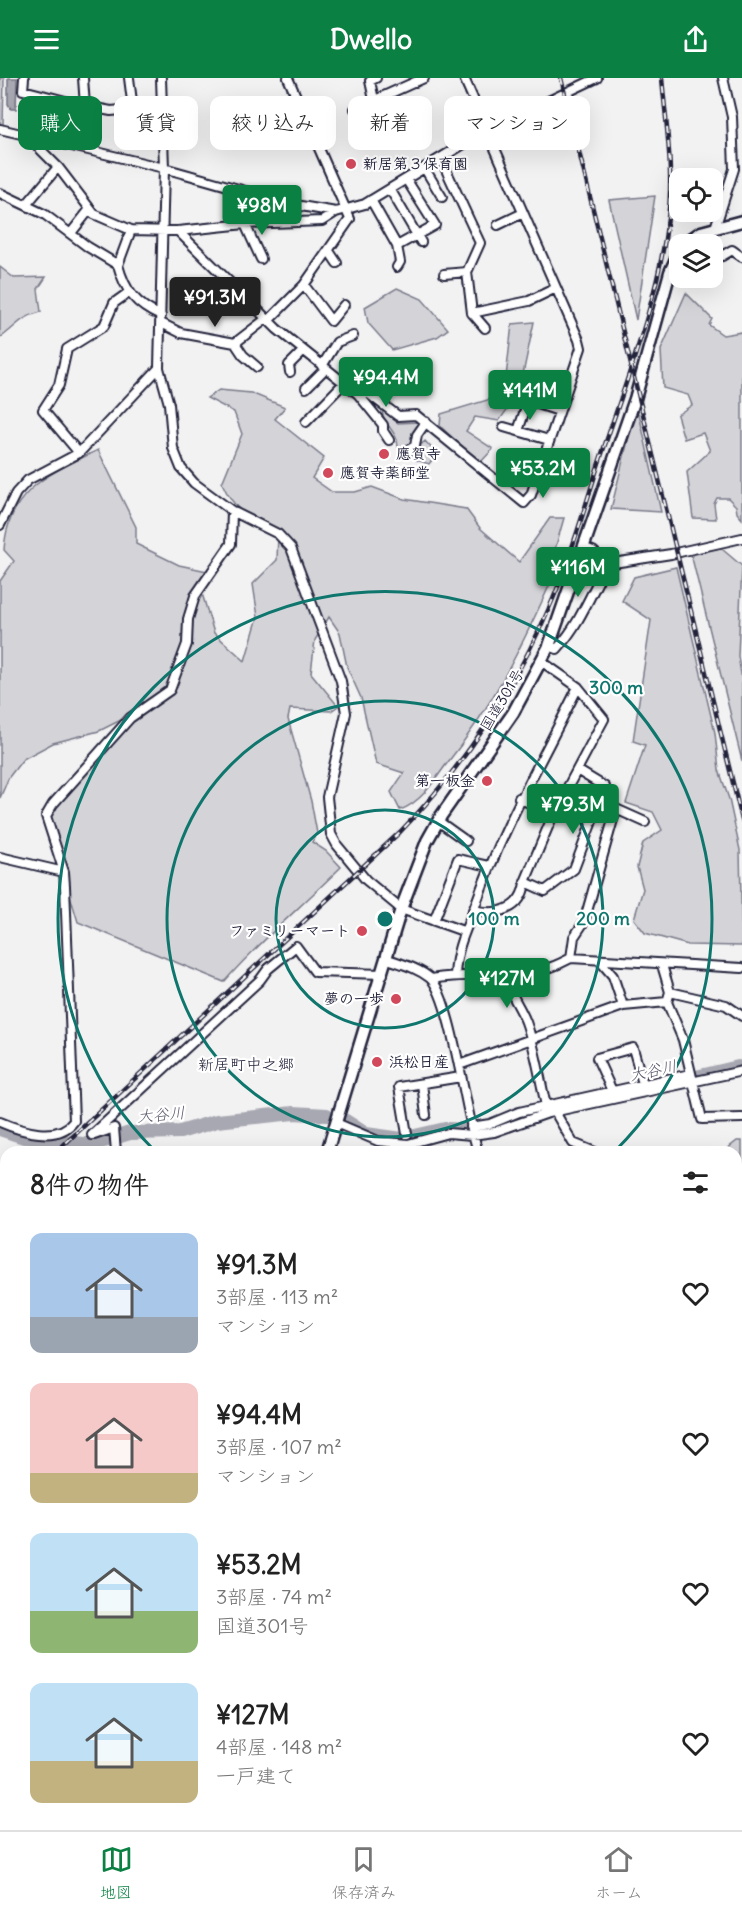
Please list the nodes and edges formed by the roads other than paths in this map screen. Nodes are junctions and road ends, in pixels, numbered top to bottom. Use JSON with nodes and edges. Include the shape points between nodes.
{"nodes":[{"id":1,"x":24,"y":78,"type":"edge"},
{"id":2,"x":83,"y":78,"type":"edge"},
{"id":3,"x":129,"y":78,"type":"edge"},
{"id":4,"x":160,"y":78,"type":"edge"},
{"id":5,"x":288,"y":78,"type":"edge"},
{"id":6,"x":376,"y":78,"type":"edge"},
{"id":7,"x":424,"y":78,"type":"edge"},
{"id":8,"x":464,"y":78,"type":"edge"},
{"id":9,"x":723,"y":78,"type":"edge"},
{"id":10,"x":593,"y":79,"type":"edge"},
{"id":11,"x":408,"y":81,"type":"edge"},
{"id":12,"x":47,"y":96,"type":"edge"},
{"id":13,"x":85,"y":96,"type":"edge"},
{"id":14,"x":373,"y":96,"type":"edge"},
{"id":15,"x":381,"y":96,"type":"edge"},
{"id":16,"x":471,"y":96,"type":"edge"},
{"id":17,"x":558,"y":96,"type":"edge"},
{"id":18,"x":102,"y":109,"type":"edge"},
{"id":19,"x":0,"y":129,"type":"edge"},
{"id":20,"x":18,"y":133,"type":"edge"},
{"id":21,"x":41,"y":150,"type":"edge"},
{"id":22,"x":90,"y":150,"type":"edge"},
{"id":23,"x":455,"y":150,"type":"edge"},
{"id":24,"x":494,"y":150,"type":"edge"},
{"id":25,"x":441,"y":159,"type":"junction"},
{"id":26,"x":58,"y":167,"type":"junction"},
{"id":27,"x":164,"y":168,"type":"junction"},
{"id":28,"x":425,"y":169,"type":"junction"},
{"id":29,"x":406,"y":179,"type":"junction"},
{"id":30,"x":390,"y":189,"type":"junction"},
{"id":31,"x":0,"y":193,"type":"edge"},
{"id":32,"x":442,"y":197,"type":"dead end"},
{"id":33,"x":372,"y":200,"type":"junction"},
{"id":34,"x":26,"y":205,"type":"junction"},
{"id":35,"x":90,"y":209,"type":"junction"},
{"id":36,"x":346,"y":211,"type":"junction"},
{"id":37,"x":336,"y":212,"type":"junction"},
{"id":38,"x":523,"y":213,"type":"junction"},
{"id":39,"x":742,"y":220,"type":"edge"},
{"id":40,"x":246,"y":224,"type":"junction"},
{"id":41,"x":498,"y":225,"type":"dead end"},
{"id":42,"x":715,"y":228,"type":"junction"},
{"id":43,"x":131,"y":230,"type":"junction"},
{"id":44,"x":162,"y":231,"type":"junction"},
{"id":45,"x":178,"y":231,"type":"junction"},
{"id":46,"x":701,"y":232,"type":"joint"},
{"id":47,"x":72,"y":233,"type":"junction"},
{"id":48,"x":698,"y":234,"type":"edge"},
{"id":49,"x":419,"y":238,"type":"junction"},
{"id":50,"x":397,"y":246,"type":"junction"},
{"id":51,"x":329,"y":251,"type":"junction"},
{"id":52,"x":723,"y":255,"type":"edge"},
{"id":53,"x":742,"y":257,"type":"edge"},
{"id":54,"x":261,"y":259,"type":"dead end"},
{"id":55,"x":337,"y":263,"type":"dead end"},
{"id":56,"x":118,"y":265,"type":"junction"},
{"id":57,"x":397,"y":267,"type":"dead end"},
{"id":58,"x":467,"y":272,"type":"junction"},
{"id":59,"x":444,"y":274,"type":"dead end"},
{"id":60,"x":669,"y":276,"type":"edge"},
{"id":61,"x":304,"y":285,"type":"junction"},
{"id":62,"x":556,"y":288,"type":"junction"},
{"id":63,"x":128,"y":293,"type":"junction"},
{"id":64,"x":344,"y":305,"type":"dead end"},
{"id":65,"x":472,"y":313,"type":"junction"},
{"id":66,"x":161,"y":319,"type":"junction"},
{"id":67,"x":267,"y":320,"type":"junction"},
{"id":68,"x":485,"y":328,"type":"dead end"},
{"id":69,"x":353,"y":336,"type":"dead end"},
{"id":70,"x":235,"y":343,"type":"junction"},
{"id":71,"x":303,"y":351,"type":"junction"},
{"id":72,"x":257,"y":367,"type":"dead end"},
{"id":73,"x":159,"y":368,"type":"junction"},
{"id":74,"x":323,"y":368,"type":"junction"},
{"id":75,"x":290,"y":372,"type":"dead end"},
{"id":76,"x":343,"y":384,"type":"junction"},
{"id":77,"x":306,"y":388,"type":"dead end"},
{"id":78,"x":358,"y":394,"type":"junction"},
{"id":79,"x":559,"y":411,"type":"junction"},
{"id":80,"x":306,"y":422,"type":"dead end"},
{"id":81,"x":426,"y":422,"type":"junction"},
{"id":82,"x":504,"y":427,"type":"dead end"},
{"id":83,"x":518,"y":431,"type":"junction"},
{"id":84,"x":388,"y":440,"type":"dead end"},
{"id":85,"x":549,"y":440,"type":"junction"},
{"id":86,"x":405,"y":452,"type":"dead end"},
{"id":87,"x":79,"y":453,"type":"junction"},
{"id":88,"x":232,"y":511,"type":"junction"},
{"id":89,"x":0,"y":525,"type":"edge"},
{"id":90,"x":742,"y":538,"type":"edge"},
{"id":91,"x":585,"y":548,"type":"junction"},
{"id":92,"x":608,"y":564,"type":"junction"},
{"id":93,"x":549,"y":646,"type":"junction"},
{"id":94,"x":541,"y":661,"type":"junction"},
{"id":95,"x":578,"y":687,"type":"junction"},
{"id":96,"x":577,"y":770,"type":"junction"},
{"id":97,"x":519,"y":798,"type":"junction"},
{"id":98,"x":554,"y":815,"type":"junction"},
{"id":99,"x":438,"y":821,"type":"junction"},
{"id":100,"x":645,"y":822,"type":"dead end"},
{"id":101,"x":466,"y":841,"type":"dead end"},
{"id":102,"x":0,"y":857,"type":"edge"},
{"id":103,"x":489,"y":866,"type":"junction"},
{"id":104,"x":64,"y":872,"type":"junction"},
{"id":105,"x":525,"y":882,"type":"junction"},
{"id":106,"x":401,"y":909,"type":"junction"},
{"id":107,"x":473,"y":910,"type":"junction"},
{"id":108,"x":434,"y":921,"type":"junction"},
{"id":109,"x":463,"y":931,"type":"junction"},
{"id":110,"x":571,"y":958,"type":"junction"},
{"id":111,"x":388,"y":959,"type":"junction"},
{"id":112,"x":600,"y":961,"type":"junction"},
{"id":113,"x":662,"y":965,"type":"junction"},
{"id":114,"x":742,"y":968,"type":"edge"},
{"id":115,"x":383,"y":974,"type":"junction"},
{"id":116,"x":455,"y":975,"type":"junction"},
{"id":117,"x":505,"y":975,"type":"junction"},
{"id":118,"x":432,"y":980,"type":"junction"},
{"id":119,"x":670,"y":992,"type":"junction"},
{"id":120,"x":667,"y":1002,"type":"junction"},
{"id":121,"x":623,"y":1006,"type":"junction"},
{"id":122,"x":742,"y":1016,"type":"edge"},
{"id":123,"x":531,"y":1040,"type":"junction"},
{"id":124,"x":459,"y":1065,"type":"junction"},
{"id":125,"x":742,"y":1071,"type":"edge"},
{"id":126,"x":690,"y":1074,"type":"junction"},
{"id":127,"x":461,"y":1077,"type":"junction"},
{"id":128,"x":693,"y":1083,"type":"junction"},
{"id":129,"x":422,"y":1084,"type":"junction"},
{"id":130,"x":643,"y":1084,"type":"junction"},
{"id":131,"x":612,"y":1091,"type":"junction"},
{"id":132,"x":550,"y":1110,"type":"junction"},
{"id":133,"x":426,"y":1115,"type":"dead end"},
{"id":134,"x":742,"y":1118,"type":"edge"},
{"id":135,"x":337,"y":1119,"type":"junction"},
{"id":136,"x":0,"y":1122,"type":"edge"},
{"id":137,"x":472,"y":1131,"type":"junction"},
{"id":138,"x":407,"y":1134,"type":"dead end"},
{"id":139,"x":115,"y":1146,"type":"edge"},
{"id":140,"x":329,"y":1146,"type":"edge"},
{"id":141,"x":476,"y":1146,"type":"edge"},
{"id":142,"x":580,"y":1146,"type":"edge"}],
"edges":[{"from":1,"to":12,"type":"street","via":[[24,90]]},
{"from":2,"to":13,"type":"street"},
{"from":3,"to":18,"type":"street","via":[[133,109]]},
{"from":4,"to":27,"type":"street"},
{"from":5,"to":36,"type":"street"},
{"from":6,"to":14,"type":"street","via":[[370,81]]},
{"from":7,"to":11,"type":"street"},
{"from":8,"to":16,"type":"street"},
{"from":9,"to":42,"type":"street","via":[[732,117],[734,169]]},
{"from":10,"to":17,"type":"street"},
{"from":11,"to":15,"type":"street"},
{"from":19,"to":20,"type":"street"},
{"from":21,"to":26,"type":"street"},
{"from":22,"to":27,"type":"street"},
{"from":23,"to":25,"type":"street"},
{"from":24,"to":38,"type":"street"},
{"from":25,"to":28,"type":"street"},
{"from":25,"to":58,"type":"street","via":[[480,243]]},
{"from":26,"to":34,"type":"street"},
{"from":26,"to":35,"type":"street"},
{"from":27,"to":37,"type":"street","via":[[294,205]]},
{"from":27,"to":44,"type":"street"},
{"from":28,"to":29,"type":"street"},
{"from":28,"to":32,"type":"street"},
{"from":29,"to":30,"type":"street"},
{"from":29,"to":49,"type":"street","via":[[435,225]]},
{"from":30,"to":33,"type":"street"},
{"from":30,"to":49,"type":"street"},
{"from":31,"to":34,"type":"street"},
{"from":33,"to":36,"type":"street"},
{"from":33,"to":50,"type":"street"},
{"from":34,"to":47,"type":"street"},
{"from":35,"to":43,"type":"street"},
{"from":35,"to":47,"type":"street"},
{"from":36,"to":37,"type":"street"},
{"from":36,"to":51,"type":"street","via":[[350,219]]},
{"from":37,"to":40,"type":"street","via":[[322,221]]},
{"from":38,"to":41,"type":"street"},
{"from":38,"to":62,"type":"street"},
{"from":39,"to":42,"type":"highway"},
{"from":40,"to":45,"type":"street"},
{"from":40,"to":54,"type":"street"},
{"from":42,"to":46,"type":"highway"},
{"from":43,"to":44,"type":"street"},
{"from":43,"to":56,"type":"street"},
{"from":44,"to":45,"type":"street"},
{"from":44,"to":66,"type":"street"},
{"from":45,"to":67,"type":"street"},
{"from":46,"to":48,"type":"highway"},
{"from":47,"to":56,"type":"street"},
{"from":49,"to":50,"type":"street"},
{"from":50,"to":57,"type":"street"},
{"from":51,"to":55,"type":"street"},
{"from":51,"to":61,"type":"street"},
{"from":52,"to":53,"type":"street","via":[[732,250]]},
{"from":56,"to":63,"type":"street"},
{"from":58,"to":59,"type":"street"},
{"from":58,"to":65,"type":"street"},
{"from":60,"to":91,"type":"highway","name":"国道301号","via":[[635,399]]},
{"from":61,"to":64,"type":"street","via":[[331,321]]},
{"from":61,"to":67,"type":"street"},
{"from":62,"to":65,"type":"street","via":[[529,301]]},
{"from":62,"to":79,"type":"street","via":[[581,348]]},
{"from":63,"to":66,"type":"street"},
{"from":63,"to":87,"type":"street","via":[[114,303],[104,326],[67,349],[59,385],[43,410]]},
{"from":65,"to":68,"type":"street"},
{"from":66,"to":70,"type":"street","via":[[181,333]]},
{"from":66,"to":73,"type":"street"},
{"from":67,"to":70,"type":"street"},
{"from":67,"to":71,"type":"street"},
{"from":69,"to":74,"type":"street","via":[[337,342]]},
{"from":70,"to":72,"type":"street"},
{"from":71,"to":74,"type":"street"},
{"from":71,"to":75,"type":"street","via":[[289,365]]},
{"from":73,"to":87,"type":"street"},
{"from":73,"to":88,"type":"street","via":[[169,404],[173,448],[181,468],[194,483]]},
{"from":74,"to":76,"type":"street"},
{"from":74,"to":77,"type":"street"},
{"from":76,"to":78,"type":"street"},
{"from":76,"to":80,"type":"street"},
{"from":78,"to":81,"type":"street","via":[[369,394],[396,415],[414,414]]},
{"from":78,"to":84,"type":"street","via":[[383,425]]},
{"from":79,"to":83,"type":"street","via":[[528,401]]},
{"from":79,"to":85,"type":"street"},
{"from":81,"to":85,"type":"street","via":[[524,503],[531,495]]},
{"from":81,"to":86,"type":"street","via":[[415,446]]},
{"from":82,"to":83,"type":"street"},
{"from":83,"to":85,"type":"street"},
{"from":87,"to":89,"type":"street","via":[[28,480],[16,493]]},
{"from":88,"to":104,"type":"street","via":[[231,544],[195,596],[188,619],[187,644],[170,690],[130,718],[60,795],[46,816]]},
{"from":88,"to":106,"type":"street","via":[[278,534],[291,548],[337,669],[346,712],[327,797],[331,834],[366,880]]},
{"from":90,"to":92,"type":"street"},
{"from":91,"to":92,"type":"street"},
{"from":91,"to":93,"type":"highway","name":"国道301号"},
{"from":92,"to":93,"type":"street","via":[[585,612],[566,640],[557,649]]},
{"from":93,"to":94,"type":"highway","name":"国道301号"},
{"from":94,"to":95,"type":"street"},
{"from":94,"to":99,"type":"highway","name":"国道301号","via":[[503,729]]},
{"from":95,"to":96,"type":"street","via":[[604,719]]},
{"from":95,"to":97,"type":"street"},
{"from":96,"to":98,"type":"street"},
{"from":96,"to":105,"type":"street","via":[[605,787],[574,869],[545,891]]},
{"from":97,"to":98,"type":"street"},
{"from":97,"to":103,"type":"street"},
{"from":98,"to":105,"type":"street"},
{"from":99,"to":101,"type":"street"},
{"from":99,"to":106,"type":"highway","name":"国道301号","via":[[419,858]]},
{"from":100,"to":110,"type":"street","via":[[616,809],[584,922],[574,937]]},
{"from":102,"to":104,"type":"street"},
{"from":103,"to":107,"type":"street"},
{"from":103,"to":108,"type":"street","via":[[458,859]]},
{"from":104,"to":136,"type":"street","via":[[74,1121],[57,1134],[17,1129]]},
{"from":105,"to":107,"type":"street","via":[[524,894],[517,903],[494,914]]},
{"from":106,"to":108,"type":"street"},
{"from":106,"to":111,"type":"highway","name":"国道301号"},
{"from":107,"to":109,"type":"street"},
{"from":108,"to":109,"type":"street"},
{"from":109,"to":116,"type":"street"},
{"from":110,"to":112,"type":"street"},
{"from":110,"to":117,"type":"street","via":[[545,969]]},
{"from":111,"to":115,"type":"highway","name":"国道301号"},
{"from":111,"to":118,"type":"street"},
{"from":112,"to":113,"type":"street"},
{"from":112,"to":121,"type":"street","via":[[613,976]]},
{"from":113,"to":114,"type":"street"},
{"from":113,"to":119,"type":"street"},
{"from":115,"to":135,"type":"highway","name":"国道301号"},
{"from":115,"to":139,"type":"street","via":[[315,972],[296,946],[92,1136],[114,1128]]},
{"from":116,"to":117,"type":"street"},
{"from":116,"to":118,"type":"street"},
{"from":117,"to":123,"type":"street"},
{"from":118,"to":124,"type":"street"},
{"from":119,"to":120,"type":"street"},
{"from":119,"to":122,"type":"street","via":[[726,1005]]},
{"from":120,"to":121,"type":"street"},
{"from":120,"to":126,"type":"street","via":[[683,1040]]},
{"from":121,"to":123,"type":"street"},
{"from":123,"to":124,"type":"street"},
{"from":123,"to":132,"type":"street"},
{"from":124,"to":127,"type":"street"},
{"from":125,"to":128,"type":"street"},
{"from":126,"to":128,"type":"street"},
{"from":126,"to":130,"type":"street"},
{"from":127,"to":129,"type":"street"},
{"from":127,"to":137,"type":"street"},
{"from":128,"to":132,"type":"street"},
{"from":128,"to":134,"type":"street","via":[[702,1119]]},
{"from":129,"to":133,"type":"street"},
{"from":129,"to":138,"type":"street","via":[[399,1087]]},
{"from":130,"to":131,"type":"street"},
{"from":130,"to":131,"type":"street","via":[[633,1048],[597,1058]]},
{"from":131,"to":132,"type":"street"},
{"from":132,"to":137,"type":"street","via":[[519,1112]]},
{"from":132,"to":142,"type":"street","via":[[573,1143]]},
{"from":135,"to":137,"type":"street","via":[[378,1141],[408,1143]]},
{"from":135,"to":140,"type":"highway","name":"国道301号"},
{"from":137,"to":141,"type":"street"}]}
